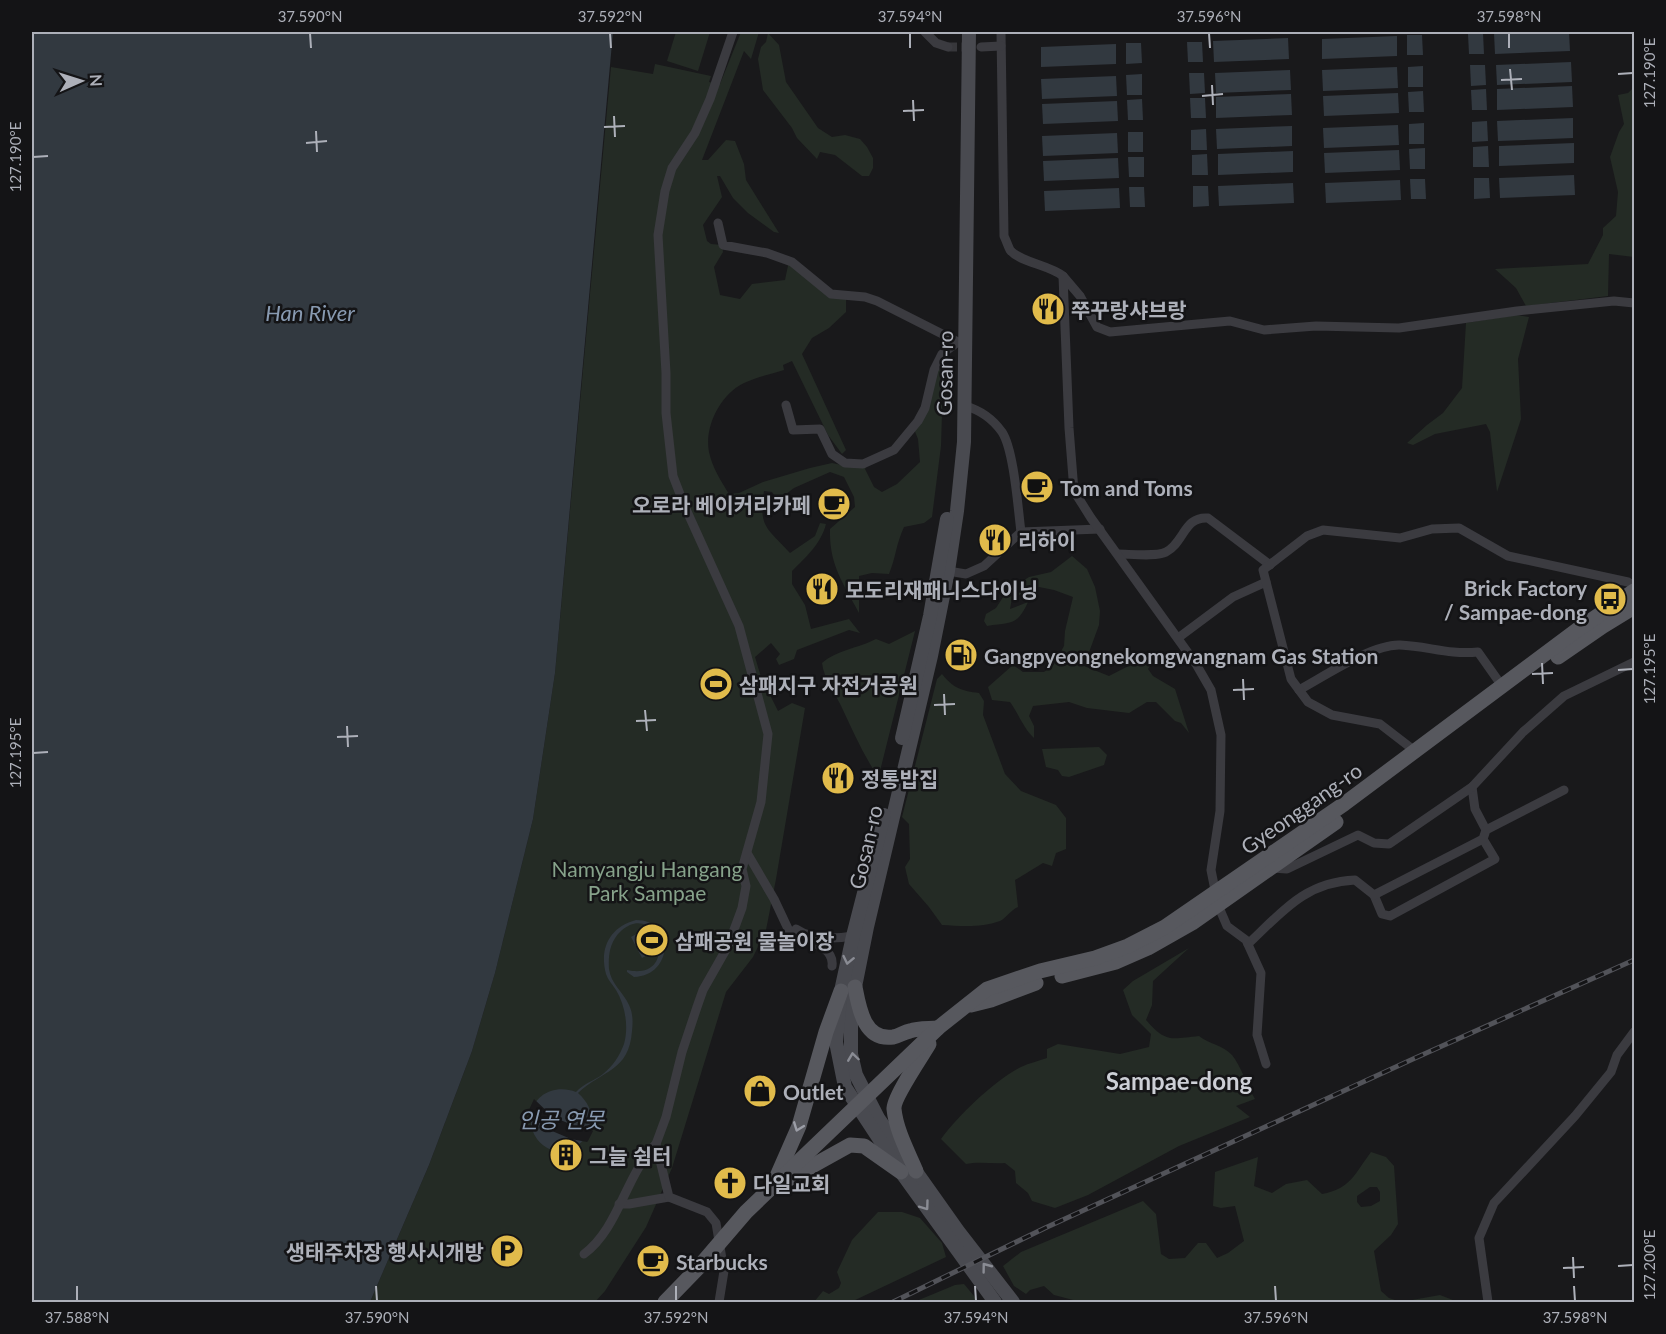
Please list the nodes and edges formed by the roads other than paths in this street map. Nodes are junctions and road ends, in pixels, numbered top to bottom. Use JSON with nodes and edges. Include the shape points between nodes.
{"nodes":[{"id":1,"x":733,"y":32,"type":"edge"},
{"id":2,"x":925,"y":32,"type":"edge"},
{"id":3,"x":961,"y":32,"type":"edge"},
{"id":4,"x":969,"y":32,"type":"edge"},
{"id":5,"x":1001,"y":32,"type":"edge"},
{"id":6,"x":1001,"y":45,"type":"junction"},
{"id":7,"x":948,"y":47,"type":"tunnel mouth"},
{"id":8,"x":981,"y":47,"type":"tunnel mouth"},
{"id":9,"x":718,"y":223,"type":"dead end"},
{"id":10,"x":1064,"y":276,"type":"junction"},
{"id":11,"x":1635,"y":303,"type":"edge"},
{"id":12,"x":958,"y":342,"type":"junction"},
{"id":13,"x":786,"y":405,"type":"dead end"},
{"id":14,"x":964,"y":406,"type":"junction"},
{"id":15,"x":1100,"y":530,"type":"junction"},
{"id":16,"x":1021,"y":532,"type":"junction"},
{"id":17,"x":1118,"y":554,"type":"junction"},
{"id":18,"x":1270,"y":565,"type":"junction"},
{"id":19,"x":948,"y":571,"type":"junction"},
{"id":20,"x":1266,"y":582,"type":"junction"},
{"id":21,"x":1635,"y":586,"type":"edge"},
{"id":22,"x":1635,"y":591,"type":"edge"},
{"id":23,"x":1635,"y":607,"type":"edge"},
{"id":24,"x":1178,"y":638,"type":"junction"},
{"id":25,"x":1635,"y":662,"type":"edge"},
{"id":26,"x":1502,"y":686,"type":"junction"},
{"id":27,"x":1299,"y":690,"type":"junction"},
{"id":28,"x":1416,"y":751,"type":"junction"},
{"id":29,"x":1473,"y":787,"type":"junction"},
{"id":30,"x":1564,"y":790,"type":"dead end"},
{"id":31,"x":1485,"y":834,"type":"junction"},
{"id":32,"x":747,"y":853,"type":"junction"},
{"id":33,"x":1272,"y":868,"type":"junction"},
{"id":34,"x":1374,"y":895,"type":"junction"},
{"id":35,"x":774,"y":899,"type":"junction"},
{"id":36,"x":1217,"y":899,"type":"junction"},
{"id":37,"x":853,"y":936,"type":"junction"},
{"id":38,"x":1248,"y":944,"type":"junction"},
{"id":39,"x":832,"y":966,"type":"dead end"},
{"id":40,"x":848,"y":989,"type":"junction"},
{"id":41,"x":938,"y":1028,"type":"junction"},
{"id":42,"x":1635,"y":1032,"type":"edge"},
{"id":43,"x":1266,"y":1064,"type":"dead end"},
{"id":44,"x":861,"y":1101,"type":"junction"},
{"id":45,"x":656,"y":1144,"type":"junction"},
{"id":46,"x":908,"y":1172,"type":"junction"},
{"id":47,"x":771,"y":1188,"type":"junction"},
{"id":48,"x":669,"y":1197,"type":"junction"},
{"id":49,"x":619,"y":1204,"type":"junction"},
{"id":50,"x":719,"y":1243,"type":"junction"},
{"id":51,"x":584,"y":1254,"type":"dead end"},
{"id":52,"x":664,"y":1302,"type":"edge"},
{"id":53,"x":719,"y":1302,"type":"edge"},
{"id":54,"x":995,"y":1302,"type":"edge"},
{"id":55,"x":1013,"y":1302,"type":"edge"},
{"id":56,"x":1488,"y":1302,"type":"edge"}],
"edges":[{"from":1,"to":32,"type":"street","via":[[699,125],[672,168],[658,235],[666,413],[673,476],[739,626],[768,734],[761,802]]},
{"from":2,"to":7,"type":"street","via":[[936,43]]},
{"from":3,"to":12,"type":"street","name":"Gosan-ro"},
{"from":4,"to":14,"type":"street","name":"Gosan-ro"},
{"from":5,"to":6,"type":"street"},
{"from":6,"to":8,"type":"street"},
{"from":6,"to":10,"type":"street","via":[[1004,236],[1011,252]]},
{"from":9,"to":12,"type":"street","via":[[723,245],[792,262],[831,294],[877,300]]},
{"from":10,"to":11,"type":"street","via":[[1097,327],[1110,332],[1230,321],[1264,330],[1316,326],[1399,328],[1528,310],[1614,301]]},
{"from":10,"to":15,"type":"street","via":[[1074,491]]},
{"from":12,"to":13,"type":"street","via":[[942,354],[918,421],[894,450],[863,464],[845,463],[832,454],[820,429],[793,430]]},
{"from":12,"to":37,"type":"street","name":"Gosan-ro","via":[[956,443],[930,616],[891,791]]},
{"from":14,"to":16,"type":"street","via":[[980,410],[1003,432]]},
{"from":14,"to":19,"type":"street","name":"Gosan-ro","via":[[964,442]]},
{"from":15,"to":16,"type":"street"},
{"from":15,"to":17,"type":"street"},
{"from":16,"to":19,"type":"street","via":[[984,566],[966,574]]},
{"from":17,"to":18,"type":"street","via":[[1163,554],[1174,547],[1190,523],[1208,518]]},
{"from":17,"to":24,"type":"street"},
{"from":18,"to":20,"type":"street","via":[[1263,570]]},
{"from":18,"to":21,"type":"street","via":[[1307,536],[1323,530],[1400,538],[1432,529],[1459,528],[1508,556]]},
{"from":19,"to":40,"type":"street","name":"Gosan-ro","via":[[931,656]]},
{"from":20,"to":24,"type":"street","via":[[1233,597]]},
{"from":20,"to":27,"type":"street","via":[[1291,679]]},
{"from":22,"to":26,"type":"main road","name":"Gyeonggang-ro"},
{"from":23,"to":33,"type":"main road","name":"Gyeonggang-ro","via":[[1544,667]]},
{"from":24,"to":36,"type":"street","via":[[1211,690],[1221,735],[1220,811],[1211,870]]},
{"from":25,"to":29,"type":"street","via":[[1564,696],[1523,732]]},
{"from":26,"to":27,"type":"street","via":[[1478,652],[1459,654],[1399,645],[1379,647]]},
{"from":26,"to":28,"type":"main road","name":"Gyeonggang-ro"},
{"from":27,"to":28,"type":"street","via":[[1308,702],[1332,716],[1380,724]]},
{"from":28,"to":36,"type":"main road","name":"Gyeonggang-ro"},
{"from":29,"to":31,"type":"street","via":[[1474,809]]},
{"from":29,"to":33,"type":"street","via":[[1389,844],[1374,843],[1358,835],[1287,869]]},
{"from":30,"to":31,"type":"street"},
{"from":31,"to":34,"type":"street"},
{"from":31,"to":34,"type":"street","via":[[1495,859],[1390,915],[1382,914]]},
{"from":32,"to":35,"type":"street"},
{"from":32,"to":45,"type":"street","via":[[742,869],[746,886],[742,908],[728,946],[703,990]]},
{"from":33,"to":36,"type":"main road","name":"Gyeonggang-ro"},
{"from":34,"to":38,"type":"street","via":[[1355,880],[1312,889]]},
{"from":35,"to":37,"type":"street","via":[[783,907],[792,927],[802,933],[830,938]]},
{"from":35,"to":39,"type":"street","via":[[790,933],[830,952]]},
{"from":36,"to":38,"type":"street","via":[[1227,926]]},
{"from":36,"to":41,"type":"main road","name":"Gyeonggang-ro","via":[[1148,948],[1116,962],[1044,980],[965,1007]]},
{"from":37,"to":40,"type":"street","name":"Gosan-ro","one_way":true},
{"from":38,"to":43,"type":"street","via":[[1261,973],[1257,1035]]},
{"from":40,"to":41,"type":"main road","via":[[867,1026],[876,1035],[892,1037],[912,1030]]},
{"from":40,"to":44,"type":"street","name":"Gosan-ro","via":[[851,1054]]},
{"from":40,"to":47,"type":"main road","one_way":true,"via":[[826,1032],[799,1126]]},
{"from":41,"to":44,"type":"main road","name":"Gyeonggang-ro"},
{"from":41,"to":46,"type":"main road","via":[[893,1107]]},
{"from":42,"to":56,"type":"street","via":[[1617,1055],[1611,1072],[1575,1116],[1494,1203],[1479,1238]]},
{"from":44,"to":46,"type":"street","name":"Gosan-ro"},
{"from":44,"to":47,"type":"main road","name":"Gyeonggang-ro"},
{"from":45,"to":48,"type":"street"},
{"from":45,"to":49,"type":"street","via":[[644,1156]]},
{"from":46,"to":47,"type":"main road","via":[[864,1146],[850,1145]]},
{"from":46,"to":54,"type":"street","name":"Gosan-ro","one_way":true},
{"from":55,"to":46,"type":"street","name":"Gosan-ro","one_way":true},
{"from":47,"to":50,"type":"main road","name":"Gyeonggang-ro"},
{"from":48,"to":49,"type":"street"},
{"from":48,"to":50,"type":"street","via":[[707,1212],[716,1223]]},
{"from":49,"to":51,"type":"street","via":[[603,1234]]},
{"from":50,"to":52,"type":"main road","name":"Gyeonggang-ro"},
{"from":50,"to":53,"type":"street","via":[[723,1271]]}]}
